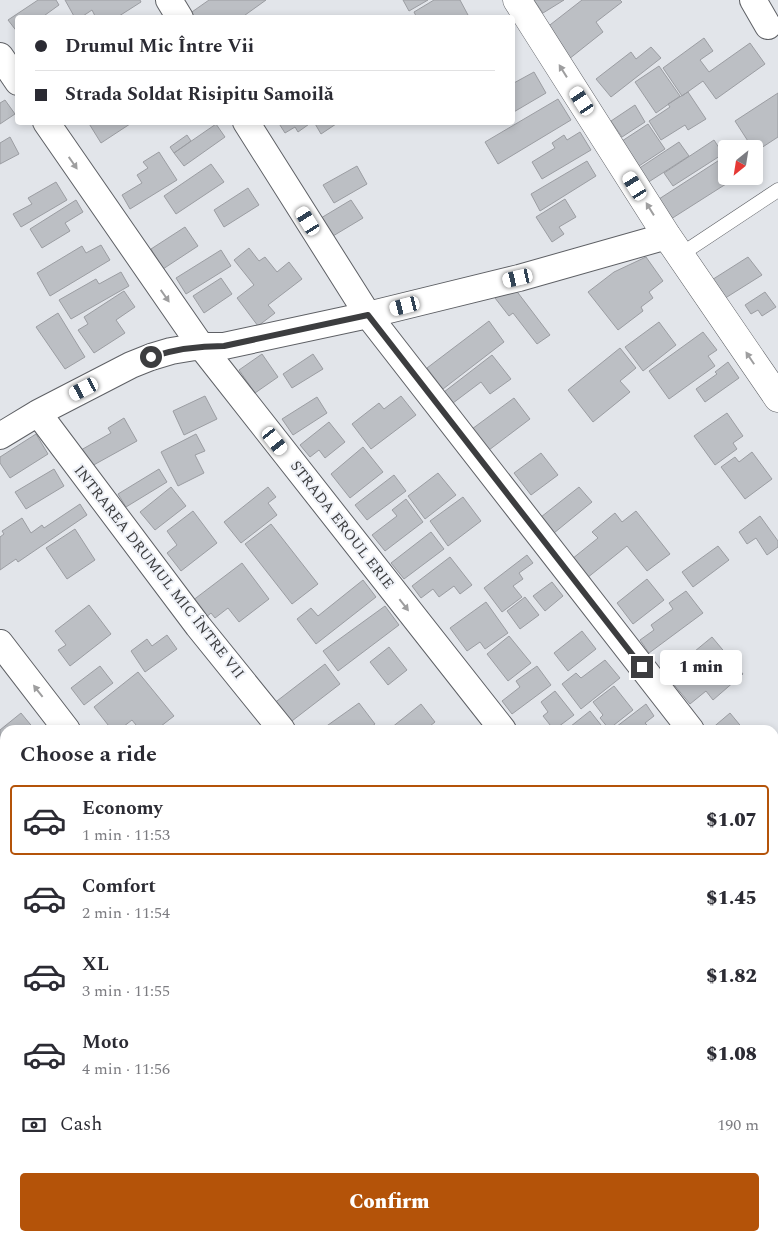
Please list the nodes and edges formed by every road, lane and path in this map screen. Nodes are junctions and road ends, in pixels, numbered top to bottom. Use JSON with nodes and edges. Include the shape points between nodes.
{"nodes":[{"id":1,"x":169,"y":0,"type":"edge"},
{"id":2,"x":517,"y":0,"type":"edge"},
{"id":3,"x":753,"y":0,"type":"edge"},
{"id":4,"x":178,"y":15,"type":"edge"},
{"id":5,"x":768,"y":26,"type":"dead end"},
{"id":6,"x":0,"y":56,"type":"edge"},
{"id":7,"x":15,"y":78,"type":"edge"},
{"id":8,"x":48,"y":125,"type":"edge"},
{"id":9,"x":248,"y":125,"type":"edge"},
{"id":10,"x":778,"y":190,"type":"edge"},
{"id":11,"x":674,"y":246,"type":"junction"},
{"id":12,"x":368,"y":315,"type":"junction"},
{"id":13,"x":201,"y":346,"type":"junction"},
{"id":14,"x":778,"y":398,"type":"edge"},
{"id":15,"x":38,"y":413,"type":"junction"},
{"id":16,"x":0,"y":436,"type":"edge"},
{"id":17,"x":0,"y":643,"type":"edge"},
{"id":18,"x":63,"y":725,"type":"edge"},
{"id":19,"x":278,"y":725,"type":"edge"},
{"id":20,"x":499,"y":725,"type":"edge"},
{"id":21,"x":687,"y":725,"type":"edge"}],
"edges":[{"from":1,"to":4,"type":"street"},
{"from":11,"to":2,"type":"street","one_way":true},
{"from":3,"to":5,"type":"street"},
{"from":6,"to":7,"type":"street"},
{"from":8,"to":13,"type":"street","name":"STRADA EROUL ERIE","one_way":true},
{"from":9,"to":12,"type":"street"},
{"from":10,"to":11,"type":"lane"},
{"from":11,"to":12,"type":"street","via":[[518,278]]},
{"from":14,"to":11,"type":"street","one_way":true},
{"from":12,"to":13,"type":"street","via":[[224,346]]},
{"from":12,"to":21,"type":"street"},
{"from":13,"to":15,"type":"street","via":[[171,350],[131,365]]},
{"from":13,"to":20,"type":"street","name":"STRADA EROUL ERIE","one_way":true},
{"from":15,"to":16,"type":"street"},
{"from":15,"to":19,"type":"street","name":"INTRAREA DRUMUL MIC ÎNTRE VII","via":[[198,626]]},
{"from":18,"to":17,"type":"street","one_way":true}]}
